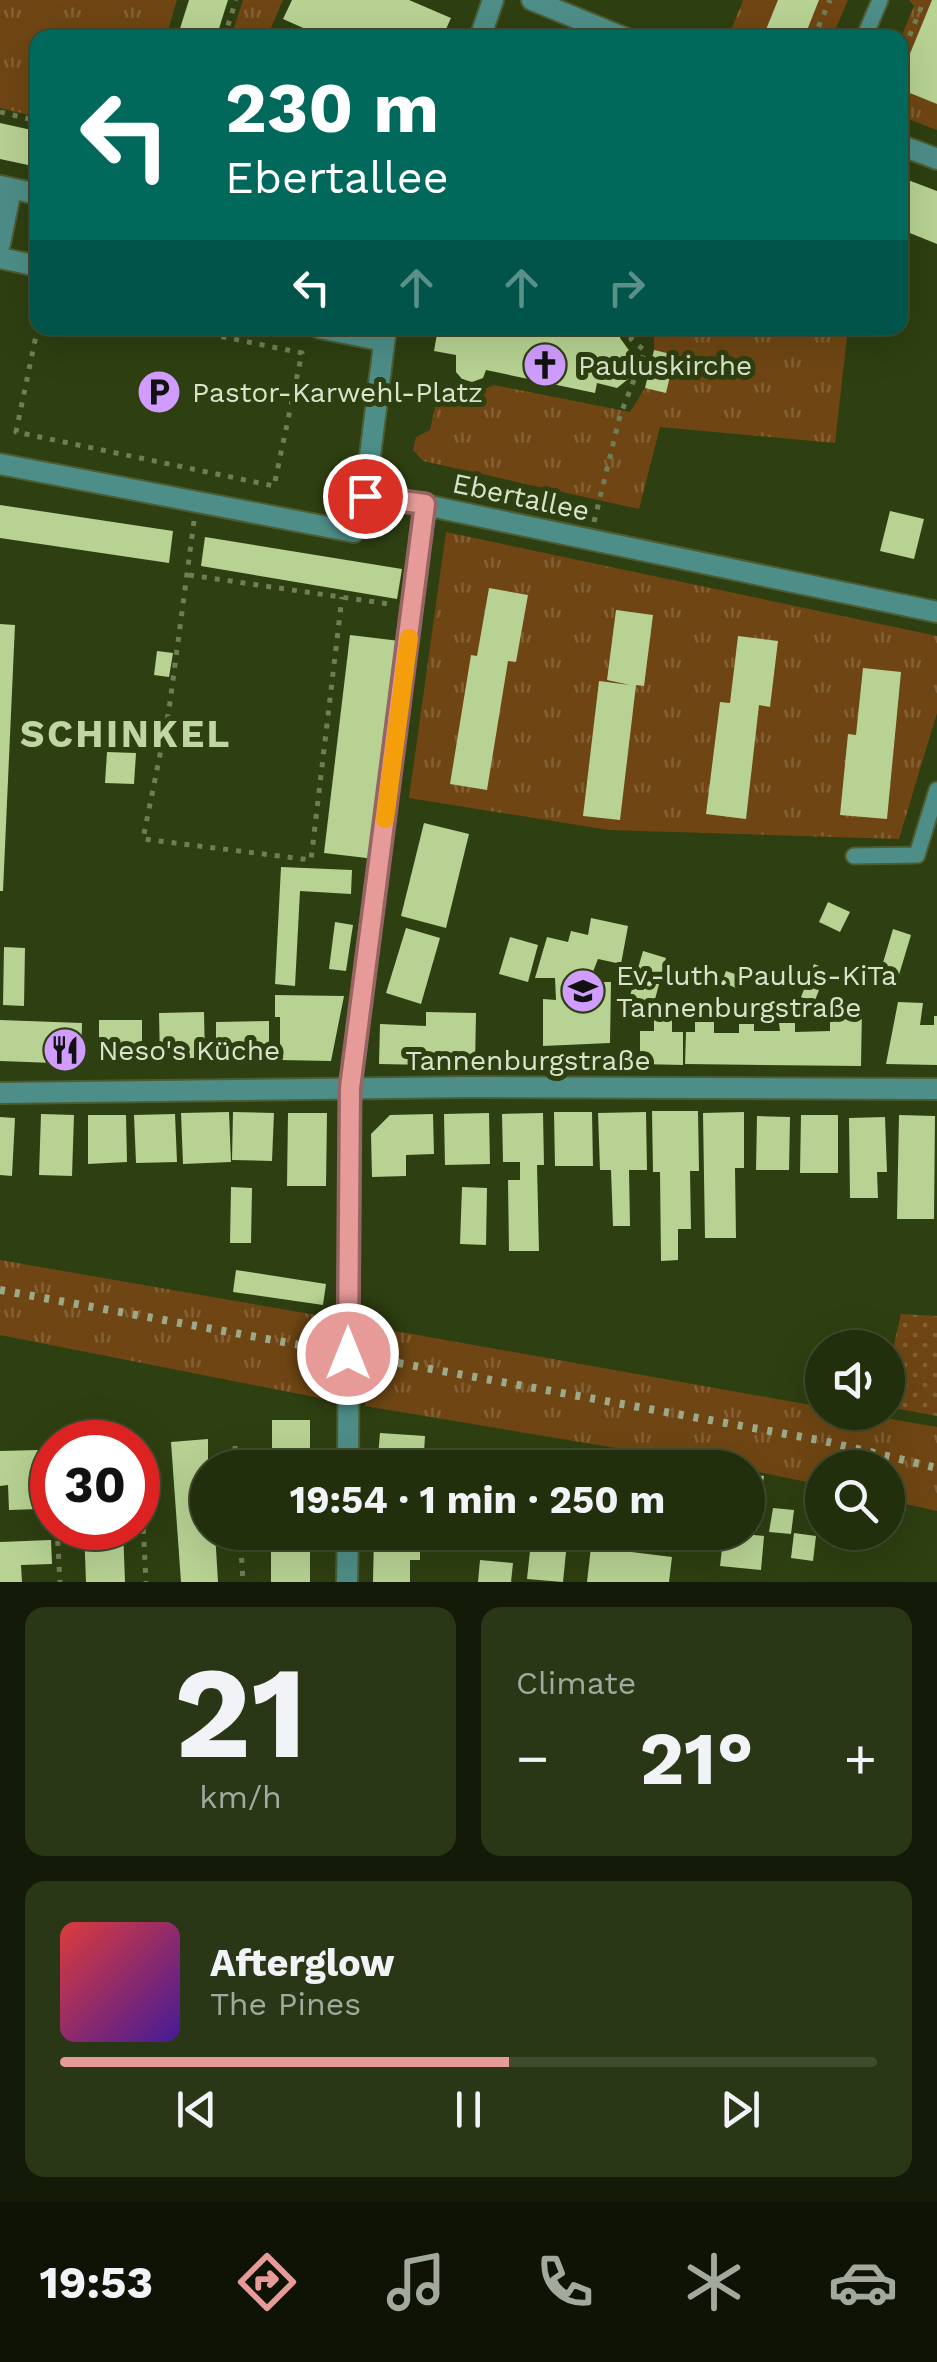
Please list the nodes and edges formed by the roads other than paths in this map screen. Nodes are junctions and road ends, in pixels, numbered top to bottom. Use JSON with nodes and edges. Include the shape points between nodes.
{"nodes":[{"id":1,"x":493,"y":0,"type":"edge"},
{"id":2,"x":532,"y":0,"type":"edge"},
{"id":3,"x":880,"y":0,"type":"edge"},
{"id":4,"x":483,"y":30,"type":"edge"},
{"id":5,"x":606,"y":30,"type":"edge"},
{"id":6,"x":867,"y":30,"type":"edge"},
{"id":7,"x":908,"y":148,"type":"edge"},
{"id":8,"x":937,"y":159,"type":"edge"},
{"id":9,"x":6,"y":187,"type":"edge"},
{"id":10,"x":0,"y":244,"type":"edge"},
{"id":11,"x":0,"y":258,"type":"edge"},
{"id":12,"x":30,"y":264,"type":"edge"},
{"id":13,"x":385,"y":335,"type":"edge"},
{"id":14,"x":0,"y":464,"type":"edge"},
{"id":15,"x":365,"y":496,"type":"junction"},
{"id":16,"x":425,"y":504,"type":"junction"},
{"id":17,"x":937,"y":612,"type":"edge"},
{"id":18,"x":937,"y":790,"type":"edge"},
{"id":19,"x":854,"y":856,"type":"dead end"},
{"id":20,"x":350,"y":1088,"type":"junction"},
{"id":21,"x":937,"y":1088,"type":"edge"},
{"id":22,"x":0,"y":1093,"type":"edge"},
{"id":23,"x":348,"y":1450,"type":"edge"},
{"id":24,"x":348,"y":1550,"type":"edge"},
{"id":25,"x":348,"y":1582,"type":"edge"}],
"edges":[{"from":1,"to":4,"type":"street"},
{"from":2,"to":5,"type":"street"},
{"from":3,"to":6,"type":"lane"},
{"from":7,"to":8,"type":"street"},
{"from":9,"to":10,"type":"street"},
{"from":11,"to":12,"type":"street"},
{"from":13,"to":15,"type":"street"},
{"from":14,"to":15,"type":"street","via":[[354,532]]},
{"from":15,"to":16,"type":"street","name":"Ebertallee"},
{"from":16,"to":17,"type":"street","name":"Ebertallee"},
{"from":16,"to":20,"type":"street"},
{"from":18,"to":19,"type":"lane","via":[[916,856]]},
{"from":20,"to":21,"type":"street","name":"Tannenburgstraße"},
{"from":20,"to":22,"type":"street","name":"Tannenburgstraße"},
{"from":20,"to":23,"type":"street"},
{"from":24,"to":25,"type":"street"}]}
